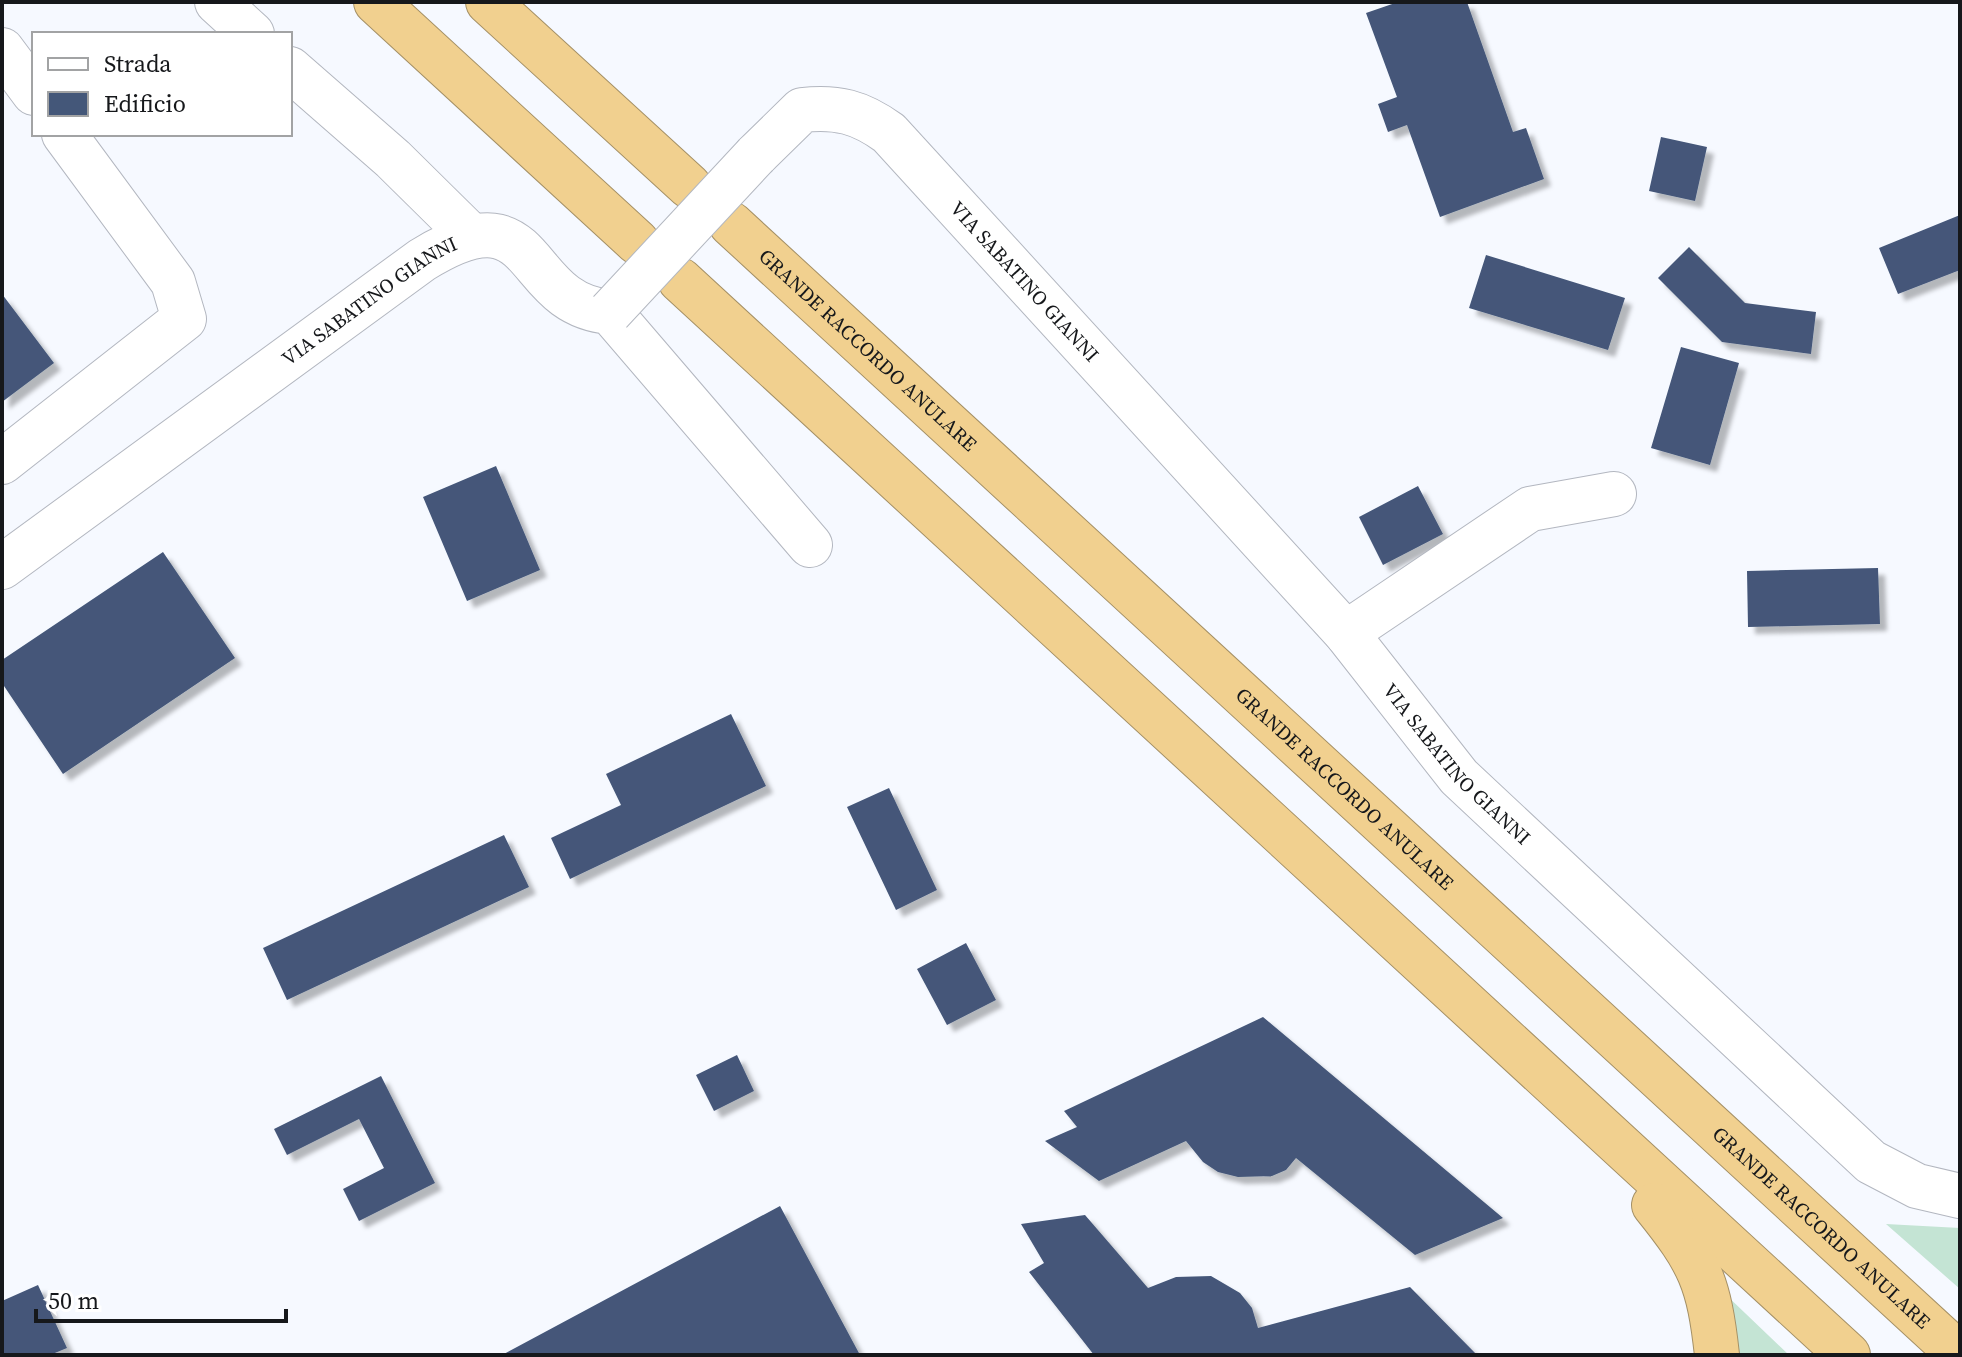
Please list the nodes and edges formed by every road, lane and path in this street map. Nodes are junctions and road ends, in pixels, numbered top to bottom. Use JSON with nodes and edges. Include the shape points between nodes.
{"nodes":[{"id":1,"x":217,"y":2,"type":"edge"},
{"id":2,"x":376,"y":2,"type":"edge"},
{"id":3,"x":488,"y":2,"type":"edge"},
{"id":4,"x":250,"y":32,"type":"edge"},
{"id":5,"x":2,"y":50,"type":"edge"},
{"id":6,"x":292,"y":71,"type":"edge"},
{"id":7,"x":32,"y":90,"type":"edge"},
{"id":8,"x":65,"y":136,"type":"edge"},
{"id":9,"x":689,"y":186,"type":"dead end"},
{"id":10,"x":731,"y":224,"type":"dead end"},
{"id":11,"x":470,"y":235,"type":"junction"},
{"id":12,"x":637,"y":242,"type":"dead end"},
{"id":13,"x":680,"y":280,"type":"dead end"},
{"id":14,"x":610,"y":312,"type":"junction"},
{"id":15,"x":2,"y":462,"type":"edge"},
{"id":16,"x":1614,"y":494,"type":"dead end"},
{"id":17,"x":810,"y":545,"type":"dead end"},
{"id":18,"x":2,"y":567,"type":"edge"},
{"id":19,"x":1346,"y":633,"type":"junction"},
{"id":20,"x":1558,"y":1085,"type":"junction"},
{"id":21,"x":1960,"y":1196,"type":"edge"},
{"id":22,"x":1954,"y":1346,"type":"edge"},
{"id":23,"x":1717,"y":1355,"type":"edge"},
{"id":24,"x":1848,"y":1355,"type":"edge"}],
"edges":[{"from":1,"to":4,"type":"street"},
{"from":2,"to":12,"type":"highway"},
{"from":3,"to":9,"type":"highway"},
{"from":5,"to":7,"type":"street"},
{"from":6,"to":11,"type":"street"},
{"from":8,"to":15,"type":"street","via":[[173,282],[184,319]]},
{"from":10,"to":22,"type":"highway","name":"GRANDE RACCORDO ANULARE"},
{"from":11,"to":14,"type":"street","name":"VIA SABATINO GIANNI","via":[[487,233],[514,243],[569,300],[588,310]]},
{"from":11,"to":18,"type":"street","name":"VIA SABATINO GIANNI","via":[[422,260]]},
{"from":13,"to":20,"type":"highway"},
{"from":14,"to":17,"type":"street"},
{"from":14,"to":19,"type":"street","name":"VIA SABATINO GIANNI","bridge":true,"via":[[802,110],[845,109],[868,118],[889,133]]},
{"from":16,"to":19,"type":"street","via":[[1530,509]]},
{"from":19,"to":21,"type":"street","name":"VIA SABATINO GIANNI","via":[[1459,777],[1851,1145],[1897,1177]]},
{"from":20,"to":23,"type":"highway","via":[[1696,1260],[1708,1291]]},
{"from":20,"to":24,"type":"highway"}]}
